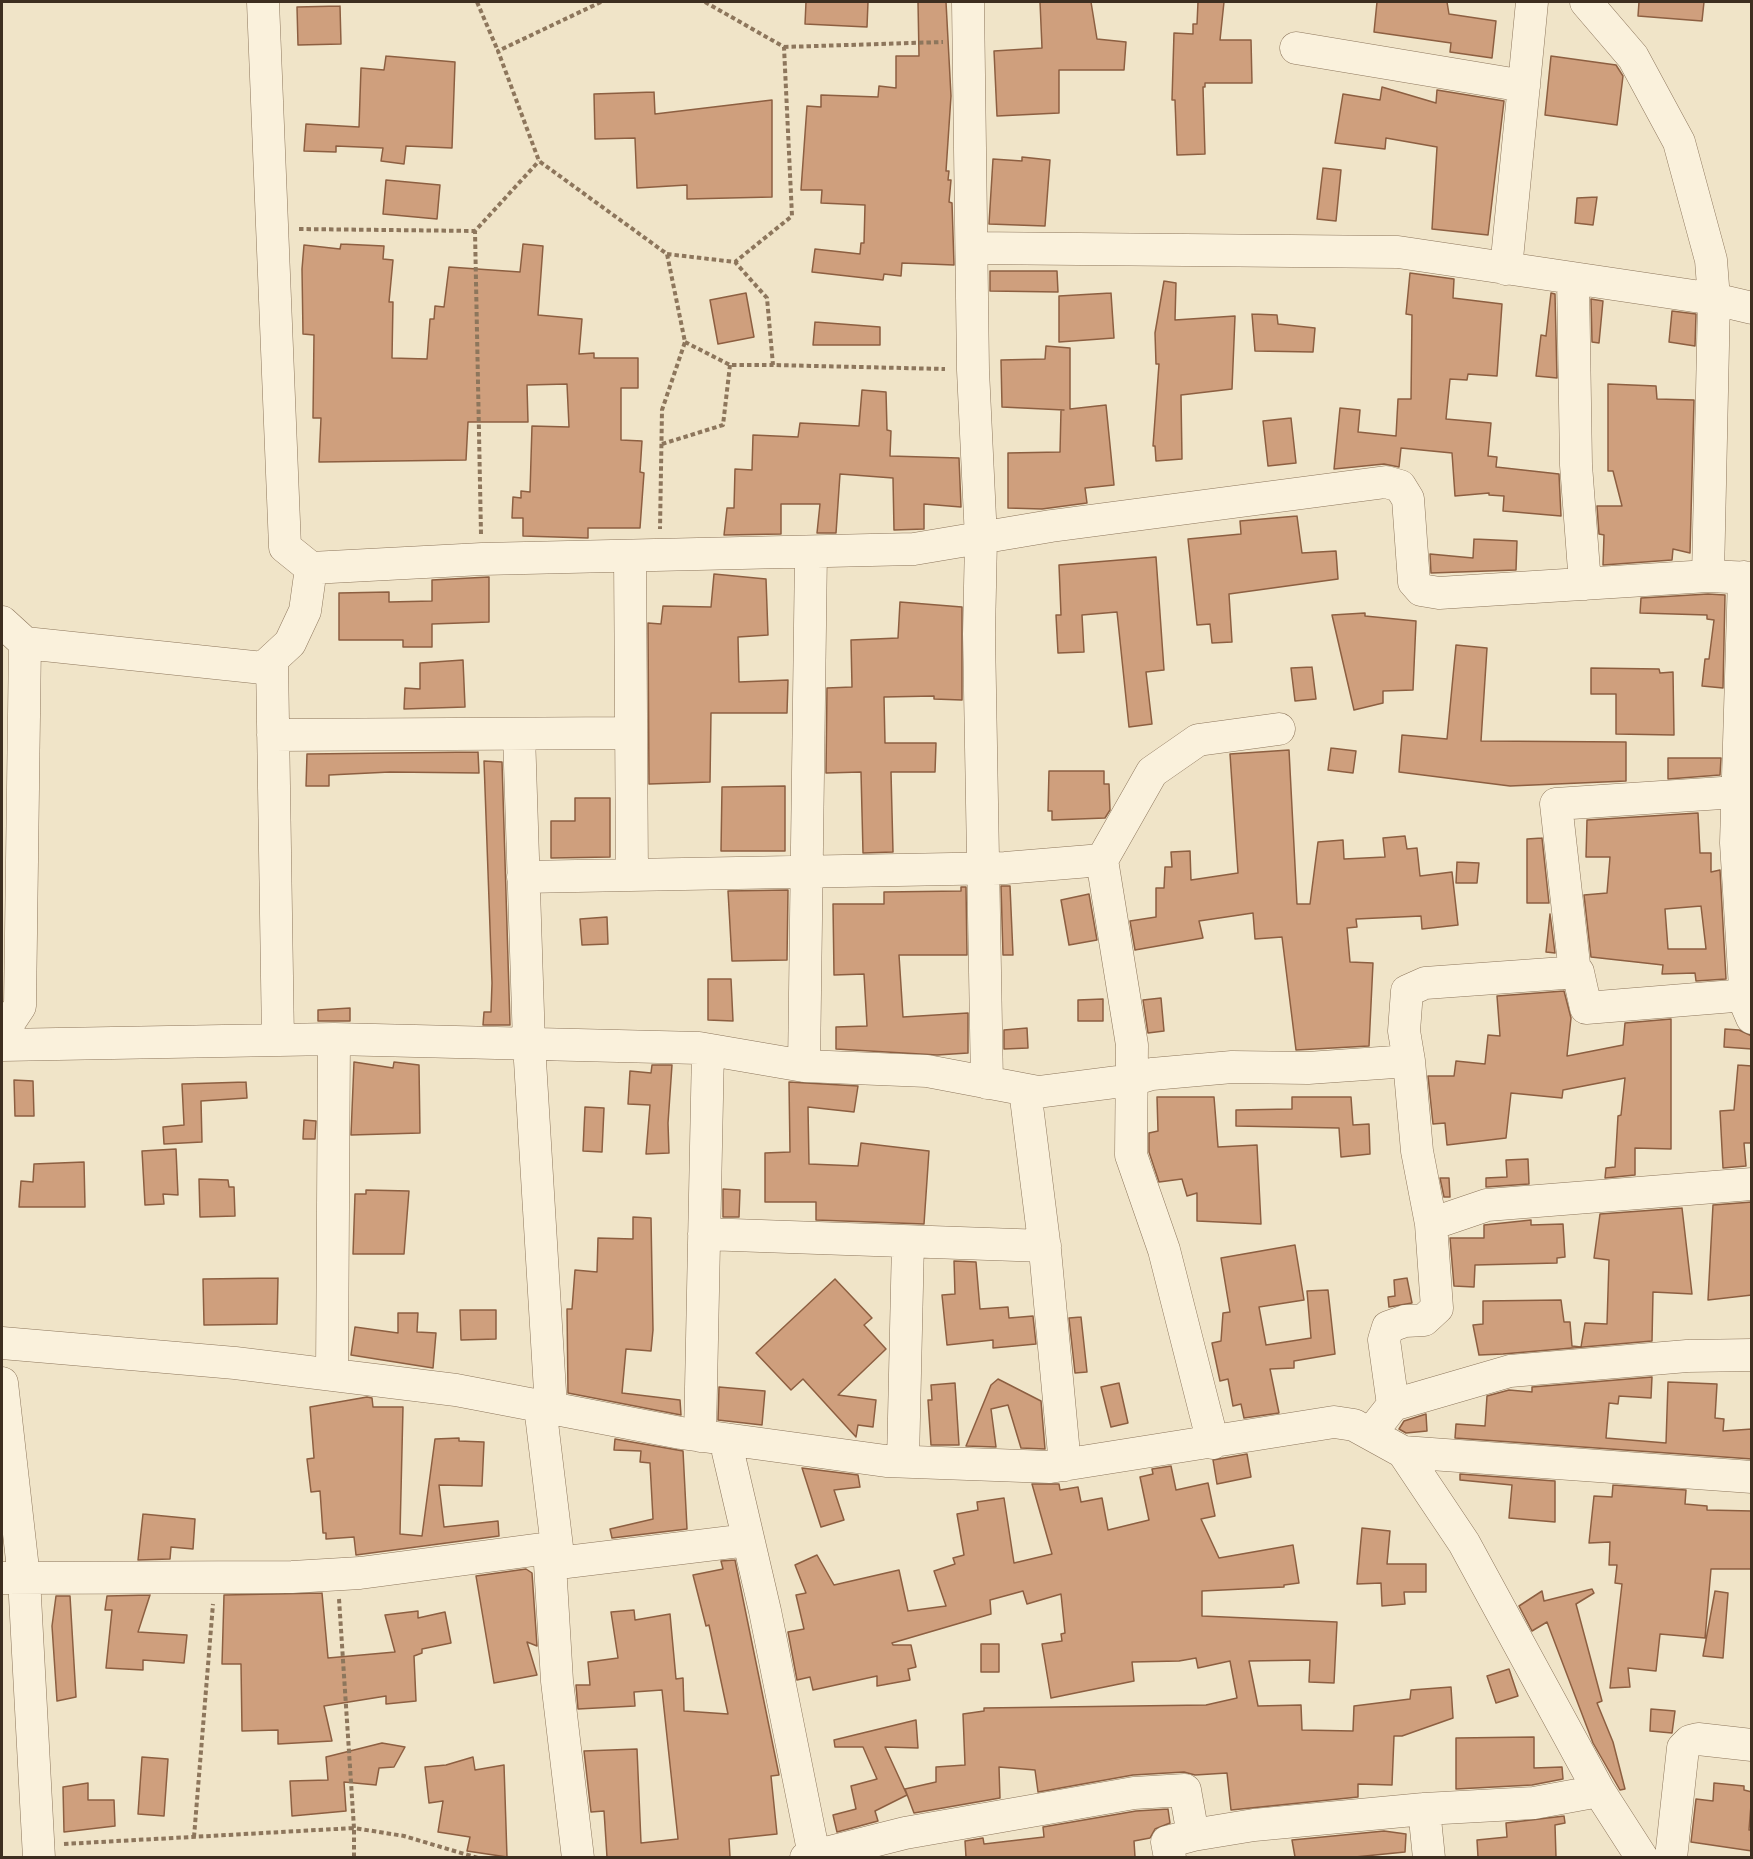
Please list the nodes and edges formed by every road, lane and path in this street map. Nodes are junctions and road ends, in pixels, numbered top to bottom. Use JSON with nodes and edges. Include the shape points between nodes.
{"nodes":[{"id":1,"x":263,"y":2,"type":"edge"},
{"id":2,"x":477,"y":2,"type":"edge"},
{"id":3,"x":601,"y":2,"type":"edge"},
{"id":4,"x":705,"y":2,"type":"edge"},
{"id":5,"x":968,"y":2,"type":"edge"},
{"id":6,"x":1532,"y":2,"type":"edge"},
{"id":7,"x":1586,"y":2,"type":"edge"},
{"id":8,"x":968,"y":41,"type":"junction"},
{"id":9,"x":784,"y":47,"type":"junction"},
{"id":10,"x":1296,"y":48,"type":"dead end"},
{"id":11,"x":498,"y":51,"type":"junction"},
{"id":12,"x":1524,"y":86,"type":"junction"},
{"id":13,"x":539,"y":161,"type":"junction"},
{"id":14,"x":274,"y":228,"type":"junction"},
{"id":15,"x":475,"y":231,"type":"junction"},
{"id":16,"x":972,"y":248,"type":"junction"},
{"id":17,"x":667,"y":255,"type":"junction"},
{"id":18,"x":735,"y":262,"type":"junction"},
{"id":19,"x":1506,"y":269,"type":"junction"},
{"id":20,"x":1573,"y":279,"type":"junction"},
{"id":21,"x":1714,"y":299,"type":"junction"},
{"id":22,"x":1752,"y":308,"type":"edge"},
{"id":23,"x":685,"y":342,"type":"junction"},
{"id":24,"x":772,"y":364,"type":"junction"},
{"id":25,"x":730,"y":365,"type":"junction"},
{"id":26,"x":973,"y":370,"type":"junction"},
{"id":27,"x":662,"y":444,"type":"junction"},
{"id":28,"x":981,"y":539,"type":"junction"},
{"id":29,"x":811,"y":552,"type":"junction"},
{"id":30,"x":645,"y":556,"type":"junction"},
{"id":31,"x":482,"y":559,"type":"junction"},
{"id":32,"x":311,"y":568,"type":"junction"},
{"id":33,"x":1708,"y":576,"type":"junction"},
{"id":34,"x":1748,"y":577,"type":"edge"},
{"id":35,"x":1585,"y":584,"type":"junction"},
{"id":36,"x":2,"y":622,"type":"edge"},
{"id":37,"x":25,"y":643,"type":"junction"},
{"id":38,"x":272,"y":660,"type":"junction"},
{"id":39,"x":1279,"y":729,"type":"dead end"},
{"id":40,"x":631,"y":733,"type":"junction"},
{"id":41,"x":519,"y":734,"type":"junction"},
{"id":42,"x":273,"y":735,"type":"junction"},
{"id":43,"x":1737,"y":792,"type":"junction"},
{"id":44,"x":1102,"y":860,"type":"junction"},
{"id":45,"x":984,"y":868,"type":"junction"},
{"id":46,"x":807,"y":872,"type":"junction"},
{"id":47,"x":632,"y":875,"type":"junction"},
{"id":48,"x":523,"y":877,"type":"junction"},
{"id":49,"x":1575,"y":973,"type":"junction"},
{"id":50,"x":1749,"y":1007,"type":"edge"},
{"id":51,"x":2,"y":1033,"type":"edge"},
{"id":52,"x":334,"y":1039,"type":"junction"},
{"id":53,"x":278,"y":1040,"type":"junction"},
{"id":54,"x":529,"y":1044,"type":"junction"},
{"id":55,"x":2,"y":1045,"type":"edge"},
{"id":56,"x":708,"y":1050,"type":"junction"},
{"id":57,"x":1409,"y":1060,"type":"junction"},
{"id":58,"x":804,"y":1066,"type":"junction"},
{"id":59,"x":1132,"y":1080,"type":"junction"},
{"id":60,"x":987,"y":1083,"type":"junction"},
{"id":61,"x":1025,"y":1090,"type":"junction"},
{"id":62,"x":1752,"y":1184,"type":"edge"},
{"id":63,"x":1431,"y":1224,"type":"junction"},
{"id":64,"x":704,"y":1234,"type":"junction"},
{"id":65,"x":908,"y":1242,"type":"junction"},
{"id":66,"x":1045,"y":1246,"type":"junction"},
{"id":67,"x":2,"y":1343,"type":"edge"},
{"id":68,"x":1752,"y":1355,"type":"edge"},
{"id":69,"x":332,"y":1375,"type":"junction"},
{"id":70,"x":2,"y":1383,"type":"edge"},
{"id":71,"x":1393,"y":1405,"type":"junction"},
{"id":72,"x":546,"y":1407,"type":"junction"},
{"id":73,"x":1371,"y":1433,"type":"junction"},
{"id":74,"x":713,"y":1437,"type":"junction"},
{"id":75,"x":1213,"y":1443,"type":"junction"},
{"id":76,"x":1403,"y":1452,"type":"junction"},
{"id":77,"x":903,"y":1461,"type":"junction"},
{"id":78,"x":1065,"y":1465,"type":"junction"},
{"id":79,"x":1752,"y":1477,"type":"edge"},
{"id":80,"x":748,"y":1540,"type":"junction"},
{"id":81,"x":553,"y":1555,"type":"junction"},
{"id":82,"x":337,"y":1574,"type":"junction"},
{"id":83,"x":13,"y":1578,"type":"edge"},
{"id":84,"x":215,"y":1578,"type":"junction"},
{"id":85,"x":1752,"y":1745,"type":"edge"},
{"id":86,"x":1599,"y":1791,"type":"junction"},
{"id":87,"x":1424,"y":1809,"type":"junction"},
{"id":88,"x":354,"y":1828,"type":"junction"},
{"id":89,"x":1193,"y":1835,"type":"junction"},
{"id":90,"x":194,"y":1837,"type":"junction"},
{"id":91,"x":38,"y":1851,"type":"edge"},
{"id":92,"x":810,"y":1856,"type":"edge"},
{"id":93,"x":354,"y":1857,"type":"edge"},
{"id":94,"x":478,"y":1857,"type":"edge"},
{"id":95,"x":578,"y":1857,"type":"edge"},
{"id":96,"x":1170,"y":1857,"type":"edge"},
{"id":97,"x":1429,"y":1857,"type":"edge"},
{"id":98,"x":1642,"y":1857,"type":"edge"},
{"id":99,"x":1671,"y":1857,"type":"edge"}],
"edges":[{"from":1,"to":14,"type":"street"},
{"from":2,"to":11,"type":"path"},
{"from":3,"to":11,"type":"path"},
{"from":4,"to":9,"type":"path"},
{"from":5,"to":8,"type":"street"},
{"from":6,"to":12,"type":"street"},
{"from":7,"to":21,"type":"street","via":[[1633,57],[1678,142],[1711,260]]},
{"from":8,"to":9,"type":"path"},
{"from":8,"to":16,"type":"street"},
{"from":9,"to":18,"type":"path","via":[[792,216]]},
{"from":10,"to":12,"type":"street"},
{"from":11,"to":13,"type":"path"},
{"from":12,"to":19,"type":"street"},
{"from":13,"to":15,"type":"path"},
{"from":13,"to":17,"type":"path"},
{"from":14,"to":15,"type":"path"},
{"from":14,"to":32,"type":"street","via":[[285,547]]},
{"from":15,"to":31,"type":"path"},
{"from":16,"to":19,"type":"street","via":[[1398,252]]},
{"from":16,"to":26,"type":"street"},
{"from":17,"to":18,"type":"path"},
{"from":17,"to":23,"type":"path"},
{"from":18,"to":24,"type":"path","via":[[767,298]]},
{"from":19,"to":20,"type":"street"},
{"from":20,"to":21,"type":"street"},
{"from":20,"to":35,"type":"street","via":[[1576,465]]},
{"from":21,"to":22,"type":"street"},
{"from":21,"to":33,"type":"street"},
{"from":23,"to":25,"type":"path"},
{"from":23,"to":27,"type":"path","via":[[662,410]]},
{"from":24,"to":25,"type":"path"},
{"from":24,"to":26,"type":"path"},
{"from":25,"to":27,"type":"path","via":[[723,425]]},
{"from":26,"to":28,"type":"street"},
{"from":27,"to":30,"type":"path"},
{"from":28,"to":29,"type":"street","via":[[914,549]]},
{"from":28,"to":35,"type":"street","via":[[1051,526],[1386,482],[1400,486],[1408,499],[1414,582],[1421,590],[1439,593]]},
{"from":28,"to":45,"type":"street"},
{"from":29,"to":30,"type":"street"},
{"from":29,"to":46,"type":"street"},
{"from":30,"to":31,"type":"street"},
{"from":30,"to":40,"type":"street"},
{"from":31,"to":32,"type":"street"},
{"from":32,"to":38,"type":"street","via":[[305,611],[290,643]]},
{"from":33,"to":34,"type":"street"},
{"from":33,"to":35,"type":"street"},
{"from":34,"to":43,"type":"street"},
{"from":36,"to":37,"type":"street"},
{"from":37,"to":38,"type":"street","via":[[262,668]]},
{"from":37,"to":51,"type":"street","via":[[20,1006]]},
{"from":38,"to":42,"type":"street"},
{"from":39,"to":44,"type":"street","via":[[1198,740],[1152,772]]},
{"from":40,"to":41,"type":"street"},
{"from":40,"to":47,"type":"street"},
{"from":41,"to":42,"type":"street"},
{"from":41,"to":48,"type":"street"},
{"from":42,"to":53,"type":"street"},
{"from":43,"to":49,"type":"street","via":[[1556,804]]},
{"from":43,"to":50,"type":"street","via":[[1736,843]]},
{"from":44,"to":45,"type":"street"},
{"from":44,"to":59,"type":"street","via":[[1132,1045]]},
{"from":45,"to":46,"type":"street"},
{"from":45,"to":60,"type":"street"},
{"from":46,"to":47,"type":"street"},
{"from":46,"to":58,"type":"street"},
{"from":47,"to":48,"type":"street"},
{"from":48,"to":54,"type":"street"},
{"from":49,"to":50,"type":"street","via":[[1578,972],[1586,1008]]},
{"from":49,"to":57,"type":"street","via":[[1425,983],[1407,992],[1404,1030]]},
{"from":52,"to":53,"type":"street"},
{"from":52,"to":54,"type":"street"},
{"from":52,"to":69,"type":"street"},
{"from":53,"to":55,"type":"street"},
{"from":54,"to":56,"type":"street"},
{"from":54,"to":72,"type":"street"},
{"from":56,"to":58,"type":"street"},
{"from":56,"to":64,"type":"street"},
{"from":57,"to":59,"type":"street","via":[[1308,1068],[1232,1067],[1152,1074]]},
{"from":57,"to":63,"type":"street","via":[[1417,1151]]},
{"from":58,"to":60,"type":"street","via":[[927,1071]]},
{"from":59,"to":61,"type":"street","via":[[1038,1092]]},
{"from":59,"to":75,"type":"street","via":[[1131,1155],[1164,1250]]},
{"from":60,"to":61,"type":"street"},
{"from":61,"to":66,"type":"street"},
{"from":62,"to":63,"type":"street","via":[[1487,1205]]},
{"from":63,"to":71,"type":"street","via":[[1437,1308],[1424,1320],[1388,1327],[1384,1340]]},
{"from":64,"to":65,"type":"street"},
{"from":64,"to":74,"type":"street"},
{"from":65,"to":66,"type":"street"},
{"from":65,"to":77,"type":"street"},
{"from":66,"to":78,"type":"street"},
{"from":67,"to":69,"type":"street"},
{"from":68,"to":71,"type":"street","via":[[1687,1356],[1510,1371]]},
{"from":69,"to":72,"type":"street","via":[[456,1390]]},
{"from":70,"to":83,"type":"street"},
{"from":71,"to":73,"type":"street"},
{"from":72,"to":74,"type":"street"},
{"from":72,"to":81,"type":"street"},
{"from":73,"to":75,"type":"street","via":[[1334,1422]]},
{"from":73,"to":76,"type":"street"},
{"from":74,"to":77,"type":"street"},
{"from":74,"to":80,"type":"street"},
{"from":75,"to":78,"type":"street"},
{"from":76,"to":79,"type":"street"},
{"from":76,"to":86,"type":"street","via":[[1464,1544]]},
{"from":77,"to":78,"type":"street"},
{"from":80,"to":81,"type":"street"},
{"from":80,"to":92,"type":"street"},
{"from":81,"to":82,"type":"street"},
{"from":81,"to":95,"type":"street","via":[[556,1681]]},
{"from":82,"to":84,"type":"street"},
{"from":82,"to":88,"type":"path"},
{"from":83,"to":84,"type":"street"},
{"from":83,"to":91,"type":"street"},
{"from":84,"to":90,"type":"path"},
{"from":85,"to":99,"type":"street","via":[[1698,1739],[1683,1749]]},
{"from":86,"to":87,"type":"street","via":[[1534,1803]]},
{"from":86,"to":98,"type":"street"},
{"from":87,"to":89,"type":"street","via":[[1254,1825]]},
{"from":87,"to":97,"type":"street"},
{"from":88,"to":90,"type":"path"},
{"from":88,"to":93,"type":"path"},
{"from":88,"to":94,"type":"path","via":[[404,1836]]},
{"from":89,"to":92,"type":"street","via":[[1185,1790],[1134,1793],[905,1833]]},
{"from":89,"to":96,"type":"street","via":[[1167,1842]]},
{"from":90,"to":91,"type":"path"}]}
